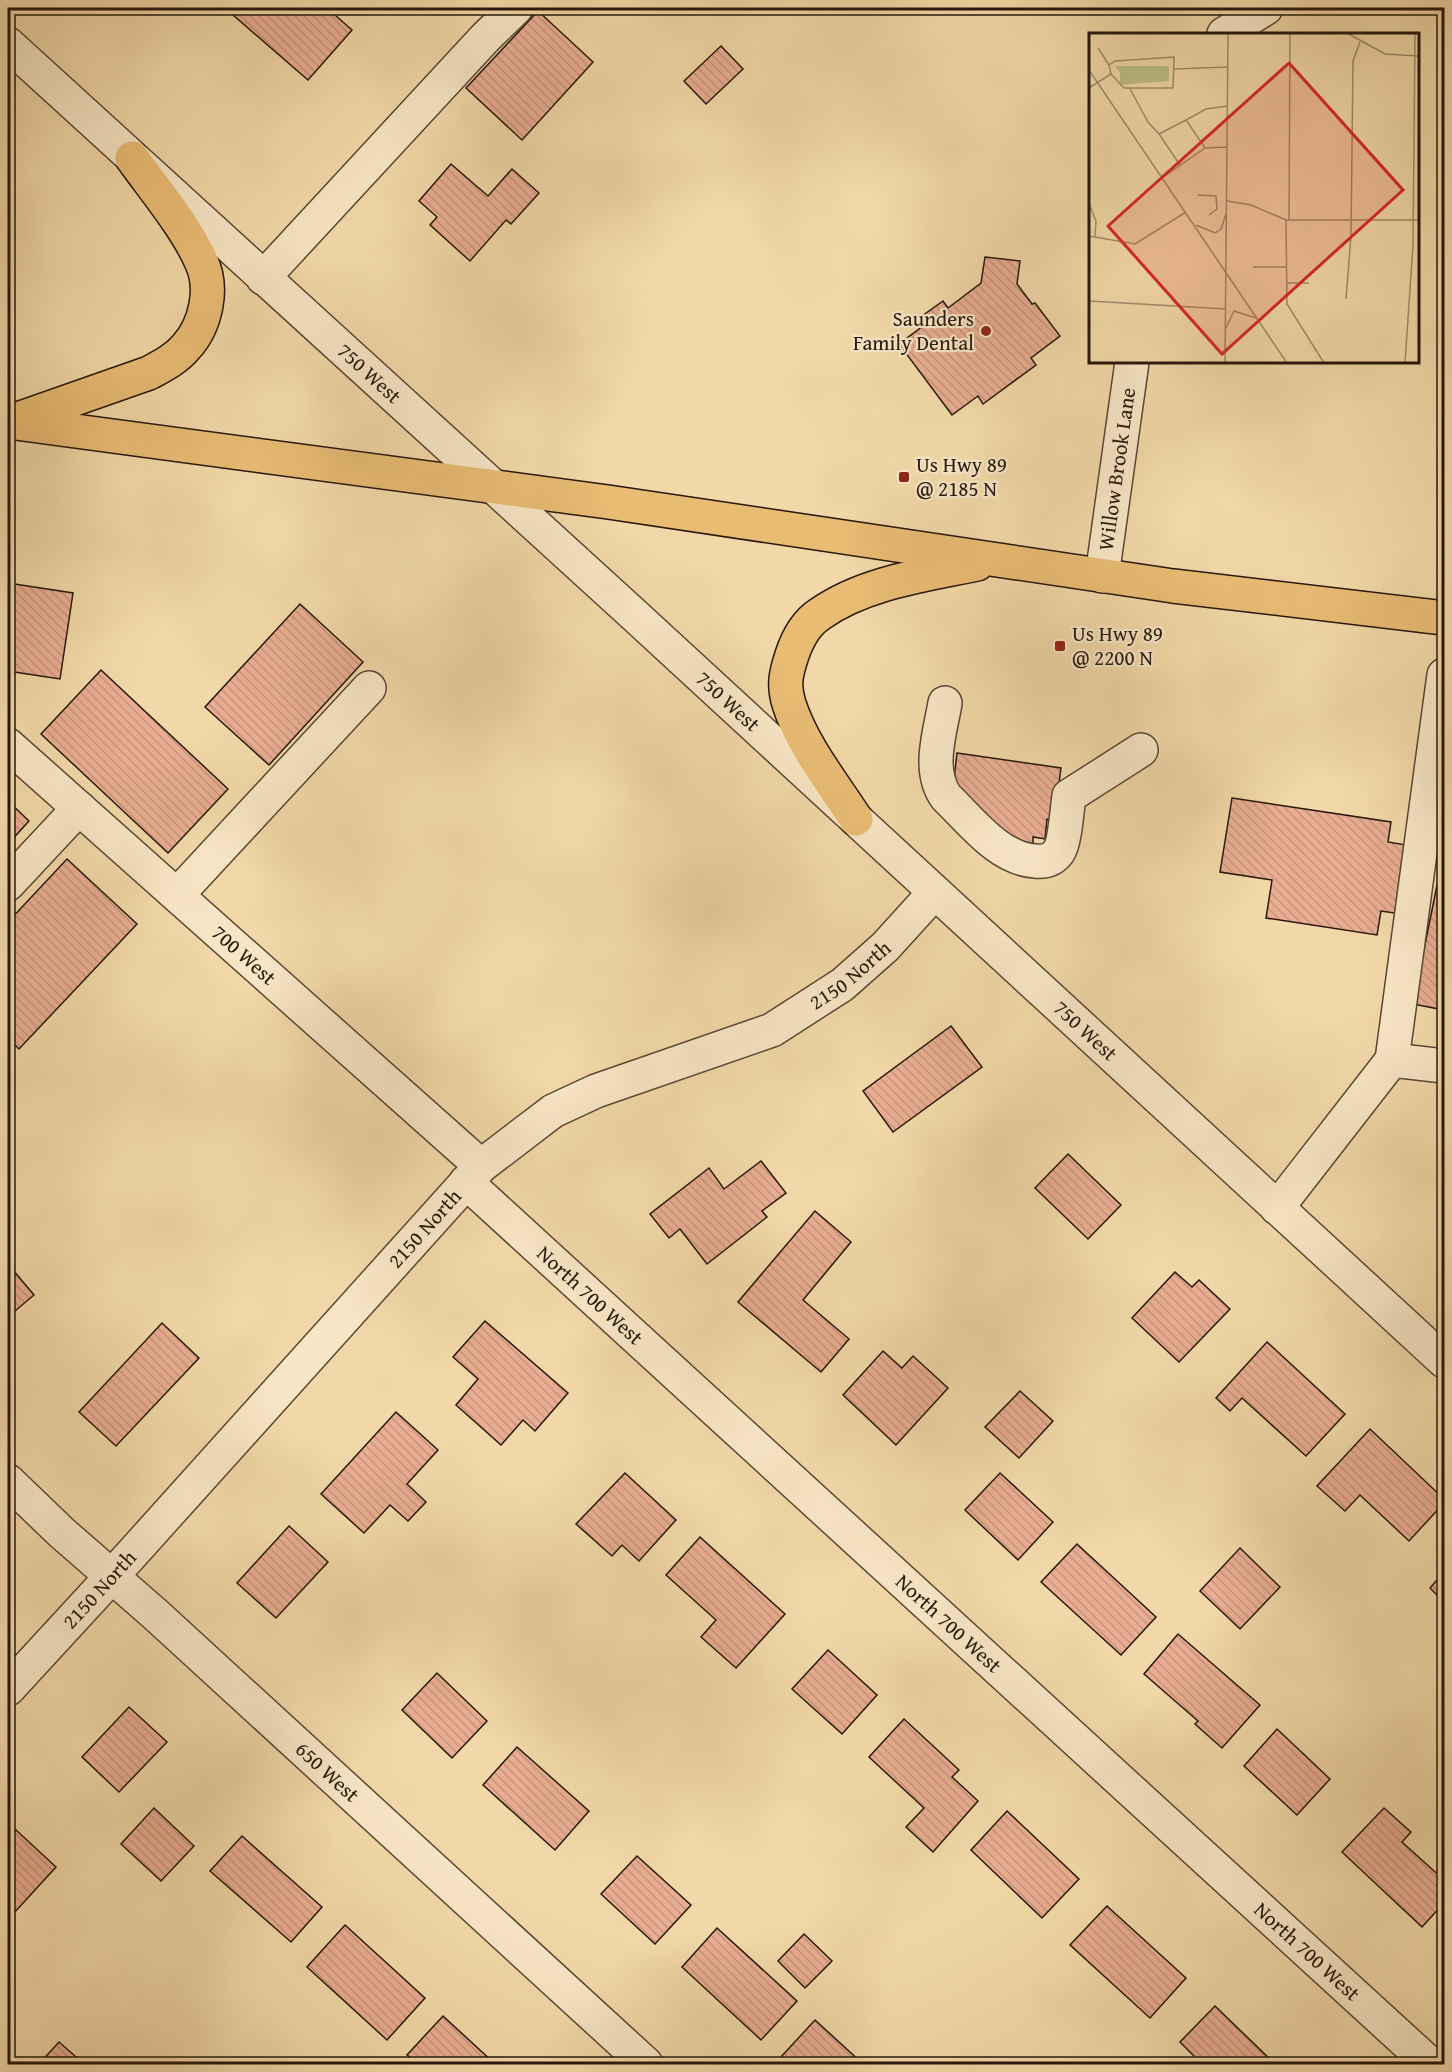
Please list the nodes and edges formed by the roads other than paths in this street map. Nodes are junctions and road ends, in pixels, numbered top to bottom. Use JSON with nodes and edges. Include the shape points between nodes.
{"nodes":[{"id":1,"x":516,"y":8,"type":"edge"},
{"id":2,"x":1266,"y":8,"type":"edge"},
{"id":3,"x":1226,"y":33,"type":"edge"},
{"id":4,"x":8,"y":44,"type":"edge"},
{"id":5,"x":132,"y":158,"type":"junction"},
{"id":6,"x":263,"y":278,"type":"junction"},
{"id":7,"x":1132,"y":363,"type":"edge"},
{"id":8,"x":8,"y":422,"type":"edge"},
{"id":9,"x":492,"y":487,"type":"junction"},
{"id":10,"x":996,"y":560,"type":"junction"},
{"id":11,"x":1102,"y":576,"type":"junction"},
{"id":12,"x":1444,"y":618,"type":"edge"},
{"id":13,"x":1444,"y":675,"type":"edge"},
{"id":14,"x":369,"y":688,"type":"dead end"},
{"id":15,"x":945,"y":703,"type":"dead end"},
{"id":16,"x":8,"y":745,"type":"edge"},
{"id":17,"x":1141,"y":750,"type":"dead end"},
{"id":18,"x":79,"y":808,"type":"junction"},
{"id":19,"x":1436,"y":812,"type":"edge"},
{"id":20,"x":856,"y":819,"type":"junction"},
{"id":21,"x":8,"y":884,"type":"edge"},
{"id":22,"x":934,"y":893,"type":"junction"},
{"id":23,"x":177,"y":895,"type":"junction"},
{"id":24,"x":1392,"y":1060,"type":"junction"},
{"id":25,"x":1444,"y":1066,"type":"edge"},
{"id":26,"x":473,"y":1174,"type":"junction"},
{"id":27,"x":1277,"y":1208,"type":"junction"},
{"id":28,"x":1444,"y":1361,"type":"edge"},
{"id":29,"x":8,"y":1481,"type":"edge"},
{"id":30,"x":112,"y":1576,"type":"junction"},
{"id":31,"x":8,"y":1689,"type":"edge"},
{"id":32,"x":646,"y":2064,"type":"edge"},
{"id":33,"x":1430,"y":2064,"type":"edge"}],
"edges":[{"from":1,"to":6,"type":"street"},
{"from":2,"to":3,"type":"street"},
{"from":4,"to":5,"type":"street","name":"750 West"},
{"from":5,"to":6,"type":"street","name":"750 West"},
{"from":5,"to":8,"type":"main road","via":[[201,261],[207,280],[207,303],[200,322],[185,349],[149,373]]},
{"from":6,"to":9,"type":"street","name":"750 West"},
{"from":7,"to":11,"type":"street","name":"Willow Brook Lane"},
{"from":8,"to":9,"type":"main road"},
{"from":9,"to":10,"type":"main road"},
{"from":9,"to":20,"type":"street","name":"750 West"},
{"from":10,"to":11,"type":"main road"},
{"from":10,"to":20,"type":"main road","via":[[860,593],[818,615],[797,639],[785,675],[789,702],[802,735]]},
{"from":11,"to":12,"type":"main road"},
{"from":13,"to":19,"type":"street"},
{"from":14,"to":23,"type":"street"},
{"from":15,"to":17,"type":"street","via":[[936,761],[940,788],[999,848],[1026,860],[1043,862],[1054,858],[1061,849],[1070,796]]},
{"from":16,"to":18,"type":"street","name":"700 West"},
{"from":18,"to":21,"type":"street"},
{"from":18,"to":23,"type":"street","name":"700 West"},
{"from":19,"to":24,"type":"street"},
{"from":20,"to":22,"type":"street","name":"750 West"},
{"from":22,"to":26,"type":"street","name":"2150 North","via":[[885,947],[842,985],[772,1030],[596,1091],[553,1111]]},
{"from":22,"to":27,"type":"street","name":"750 West"},
{"from":23,"to":26,"type":"street","name":"700 West"},
{"from":24,"to":25,"type":"street"},
{"from":24,"to":27,"type":"street"},
{"from":26,"to":30,"type":"street","name":"2150 North"},
{"from":26,"to":33,"type":"street","name":"North 700 West"},
{"from":27,"to":28,"type":"street","name":"750 West"},
{"from":29,"to":30,"type":"street","name":"650 West"},
{"from":30,"to":31,"type":"street","name":"2150 North"},
{"from":30,"to":32,"type":"street","name":"650 West"}]}
